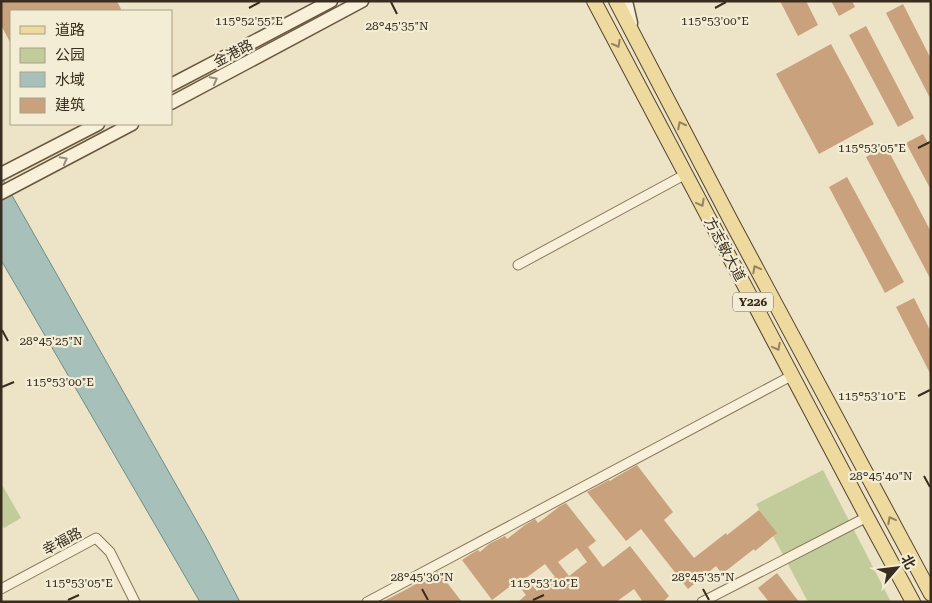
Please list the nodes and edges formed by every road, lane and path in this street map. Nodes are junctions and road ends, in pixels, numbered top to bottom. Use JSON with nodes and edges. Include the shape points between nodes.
{"nodes":[{"id":1,"x":331,"y":1,"type":"edge"},
{"id":2,"x":362,"y":1,"type":"edge"},
{"id":3,"x":594,"y":1,"type":"edge"},
{"id":4,"x":616,"y":1,"type":"edge"},
{"id":5,"x":626,"y":1,"type":"edge"},
{"id":6,"x":633,"y":33,"type":"junction"},
{"id":7,"x":172,"y":84,"type":"edge"},
{"id":8,"x":172,"y":102,"type":"edge"},
{"id":9,"x":96,"y":125,"type":"edge"},
{"id":10,"x":130,"y":125,"type":"edge"},
{"id":11,"x":7,"y":172,"type":"edge"},
{"id":12,"x":686,"y":174,"type":"junction"},
{"id":13,"x":1,"y":194,"type":"edge"},
{"id":14,"x":518,"y":265,"type":"dead end"},
{"id":15,"x":793,"y":375,"type":"junction"},
{"id":16,"x":867,"y":517,"type":"junction"},
{"id":17,"x":1,"y":589,"type":"edge"},
{"id":18,"x":931,"y":594,"type":"edge"},
{"id":19,"x":135,"y":602,"type":"edge"},
{"id":20,"x":367,"y":602,"type":"edge"},
{"id":21,"x":702,"y":602,"type":"edge"},
{"id":22,"x":913,"y":602,"type":"edge"}],
"edges":[{"from":1,"to":7,"type":"main road","name":"金港路"},
{"from":8,"to":2,"type":"main road","name":"金港路","one_way":true},
{"from":3,"to":12,"type":"main road","name":"方志敏大道","number":"Y226","one_way":true},
{"from":4,"to":6,"type":"main road","name":"方志敏大道","number":"Y226"},
{"from":5,"to":6,"type":"main road"},
{"from":18,"to":6,"type":"main road","name":"方志敏大道","number":"Y226","one_way":true},
{"from":9,"to":11,"type":"main road"},
{"from":13,"to":10,"type":"main road","one_way":true},
{"from":12,"to":14,"type":"street"},
{"from":12,"to":15,"type":"main road","name":"方志敏大道","number":"Y226","one_way":true},
{"from":15,"to":16,"type":"main road","name":"方志敏大道","number":"Y226"},
{"from":15,"to":20,"type":"street"},
{"from":16,"to":21,"type":"street"},
{"from":16,"to":22,"type":"main road","name":"方志敏大道","number":"Y226"},
{"from":17,"to":19,"type":"street","name":"幸福路","via":[[96,538],[110,552]]}]}
